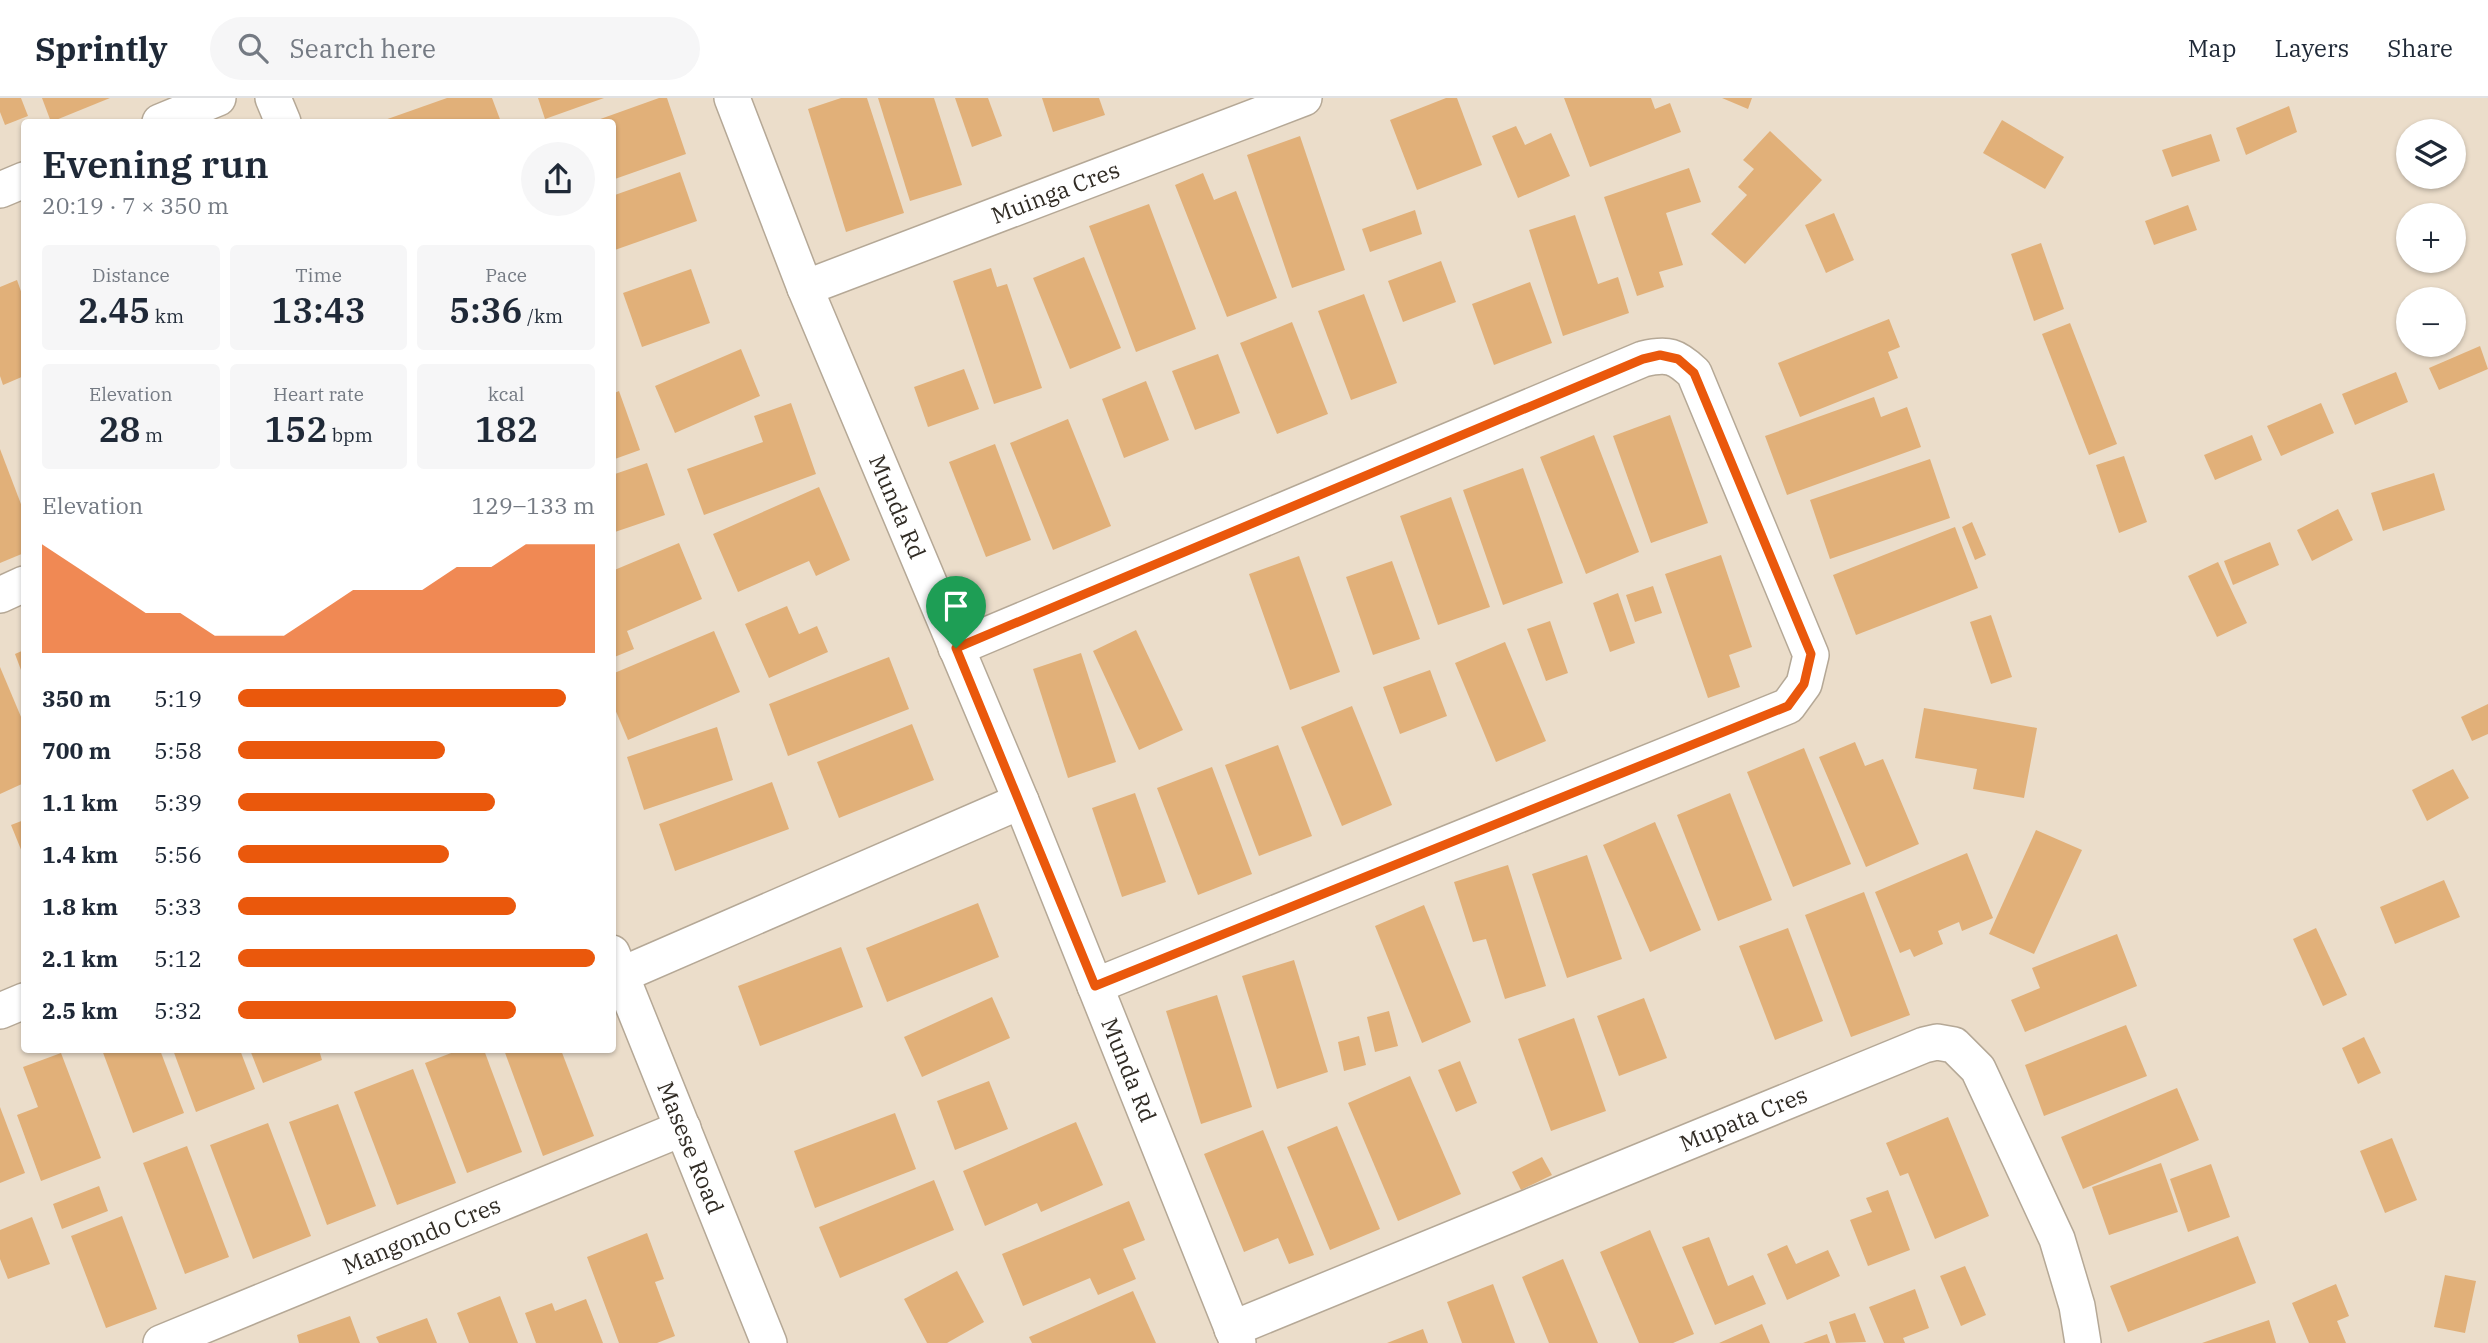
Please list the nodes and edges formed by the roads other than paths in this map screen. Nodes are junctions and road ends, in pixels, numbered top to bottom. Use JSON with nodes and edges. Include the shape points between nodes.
{"nodes":[{"id":1,"x":218,"y":98,"type":"edge"},
{"id":2,"x":274,"y":98,"type":"edge"},
{"id":3,"x":732,"y":98,"type":"edge"},
{"id":4,"x":1304,"y":98,"type":"edge"},
{"id":5,"x":167,"y":119,"type":"edge"},
{"id":6,"x":282,"y":119,"type":"edge"},
{"id":7,"x":21,"y":181,"type":"edge"},
{"id":8,"x":0,"y":190,"type":"edge"},
{"id":9,"x":806,"y":288,"type":"junction"},
{"id":10,"x":21,"y":585,"type":"edge"},
{"id":11,"x":0,"y":594,"type":"edge"},
{"id":12,"x":956,"y":648,"type":"junction"},
{"id":13,"x":1021,"y":802,"type":"junction"},
{"id":14,"x":617,"y":964,"type":"edge"},
{"id":15,"x":1095,"y":986,"type":"junction"},
{"id":16,"x":21,"y":1002,"type":"edge"},
{"id":17,"x":0,"y":1011,"type":"edge"},
{"id":18,"x":683,"y":1128,"type":"junction"},
{"id":19,"x":1235,"y":1336,"type":"edge"},
{"id":20,"x":161,"y":1343,"type":"edge"},
{"id":21,"x":769,"y":1343,"type":"edge"},
{"id":22,"x":2082,"y":1343,"type":"edge"}],
"edges":[{"from":1,"to":5,"type":"street"},
{"from":2,"to":6,"type":"street"},
{"from":3,"to":9,"type":"street","name":"Munda Rd"},
{"from":4,"to":9,"type":"street","name":"Muinga Cres"},
{"from":7,"to":8,"type":"street"},
{"from":9,"to":12,"type":"street","name":"Munda Rd"},
{"from":10,"to":11,"type":"street"},
{"from":12,"to":13,"type":"street","name":"Munda Rd"},
{"from":12,"to":15,"type":"street","via":[[1660,355],[1678,359],[1694,373],[1811,654],[1804,684],[1788,706]]},
{"from":13,"to":14,"type":"street"},
{"from":13,"to":15,"type":"street","name":"Munda Rd"},
{"from":14,"to":18,"type":"street","name":"Masese Road"},
{"from":15,"to":19,"type":"street","name":"Munda Rd"},
{"from":16,"to":17,"type":"street"},
{"from":18,"to":20,"type":"street","name":"Mangondo Cres"},
{"from":18,"to":21,"type":"street","name":"Masese Road"},
{"from":19,"to":22,"type":"street","name":"Mupata Cres","via":[[1937,1042],[1954,1045],[1978,1069],[2057,1239],[2077,1306]]}]}
